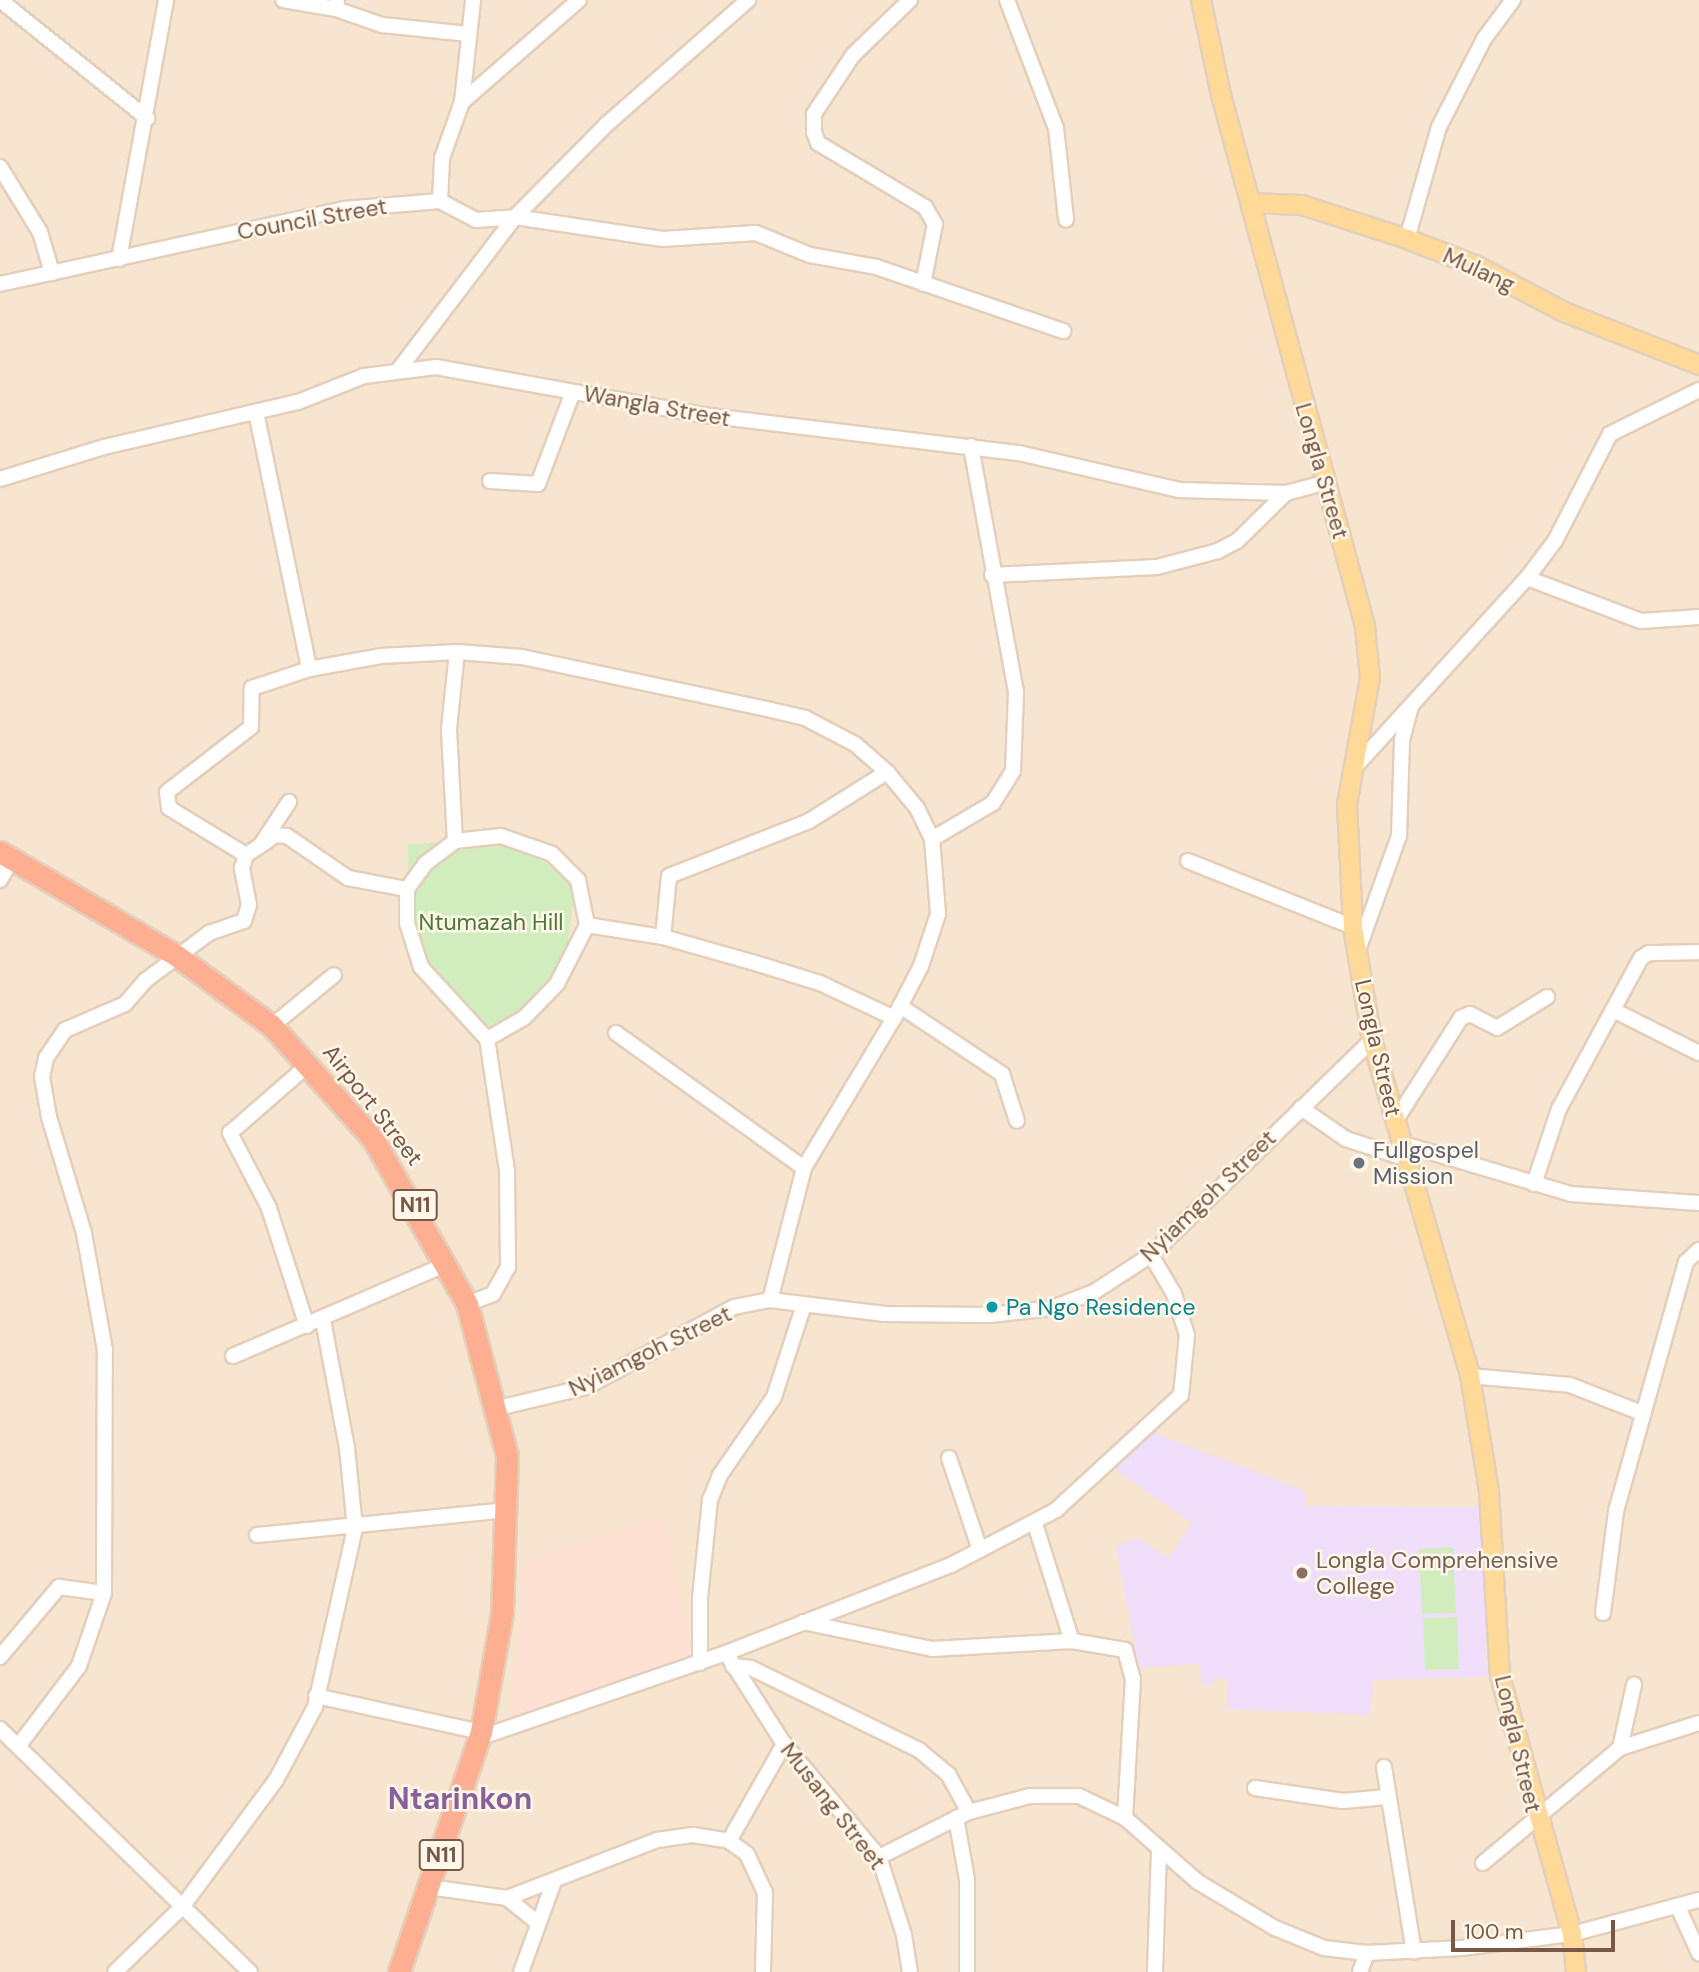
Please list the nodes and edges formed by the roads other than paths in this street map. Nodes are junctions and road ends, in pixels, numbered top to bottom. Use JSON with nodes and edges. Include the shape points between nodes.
{"nodes":[{"id":1,"x":166,"y":0,"type":"edge"},
{"id":2,"x":283,"y":0,"type":"edge"},
{"id":3,"x":473,"y":0,"type":"edge"},
{"id":4,"x":579,"y":0,"type":"edge"},
{"id":5,"x":748,"y":0,"type":"edge"},
{"id":6,"x":910,"y":0,"type":"edge"},
{"id":7,"x":1007,"y":0,"type":"edge"},
{"id":8,"x":1201,"y":0,"type":"edge"},
{"id":9,"x":1513,"y":0,"type":"edge"},
{"id":10,"x":8,"y":2,"type":"edge"},
{"id":11,"x":336,"y":4,"type":"edge"},
{"id":12,"x":469,"y":34,"type":"junction"},
{"id":13,"x":462,"y":102,"type":"junction"},
{"id":14,"x":148,"y":118,"type":"junction"},
{"id":15,"x":0,"y":167,"type":"edge"},
{"id":16,"x":440,"y":201,"type":"junction"},
{"id":17,"x":1251,"y":203,"type":"junction"},
{"id":18,"x":515,"y":217,"type":"junction"},
{"id":19,"x":1066,"y":219,"type":"dead end"},
{"id":20,"x":1407,"y":239,"type":"junction"},
{"id":21,"x":119,"y":260,"type":"junction"},
{"id":22,"x":52,"y":273,"type":"junction"},
{"id":23,"x":0,"y":284,"type":"edge"},
{"id":24,"x":923,"y":284,"type":"junction"},
{"id":25,"x":1063,"y":331,"type":"dead end"},
{"id":26,"x":1699,"y":365,"type":"edge"},
{"id":27,"x":400,"y":368,"type":"junction"},
{"id":28,"x":1699,"y":390,"type":"edge"},
{"id":29,"x":573,"y":391,"type":"junction"},
{"id":30,"x":256,"y":412,"type":"junction"},
{"id":31,"x":971,"y":446,"type":"junction"},
{"id":32,"x":0,"y":479,"type":"edge"},
{"id":33,"x":490,"y":481,"type":"dead end"},
{"id":34,"x":1324,"y":483,"type":"junction"},
{"id":35,"x":1286,"y":493,"type":"junction"},
{"id":36,"x":992,"y":575,"type":"junction"},
{"id":37,"x":1527,"y":578,"type":"junction"},
{"id":38,"x":1699,"y":617,"type":"edge"},
{"id":39,"x":457,"y":652,"type":"junction"},
{"id":40,"x":309,"y":669,"type":"junction"},
{"id":41,"x":1412,"y":706,"type":"junction"},
{"id":42,"x":1353,"y":769,"type":"junction"},
{"id":43,"x":887,"y":772,"type":"junction"},
{"id":44,"x":289,"y":802,"type":"dead end"},
{"id":45,"x":932,"y":839,"type":"junction"},
{"id":46,"x":455,"y":841,"type":"junction"},
{"id":47,"x":260,"y":846,"type":"junction"},
{"id":48,"x":6,"y":855,"type":"edge"},
{"id":49,"x":246,"y":855,"type":"junction"},
{"id":50,"x":1188,"y":861,"type":"dead end"},
{"id":51,"x":0,"y":880,"type":"edge"},
{"id":52,"x":407,"y":889,"type":"junction"},
{"id":53,"x":587,"y":925,"type":"junction"},
{"id":54,"x":1353,"y":927,"type":"junction"},
{"id":55,"x":663,"y":937,"type":"junction"},
{"id":56,"x":1699,"y":952,"type":"edge"},
{"id":57,"x":1357,"y":953,"type":"junction"},
{"id":58,"x":177,"y":956,"type":"junction"},
{"id":59,"x":334,"y":975,"type":"dead end"},
{"id":60,"x":1547,"y":997,"type":"dead end"},
{"id":61,"x":1613,"y":1010,"type":"junction"},
{"id":62,"x":897,"y":1012,"type":"junction"},
{"id":63,"x":272,"y":1026,"type":"junction"},
{"id":64,"x":616,"y":1033,"type":"dead end"},
{"id":65,"x":487,"y":1039,"type":"junction"},
{"id":66,"x":1372,"y":1040,"type":"junction"},
{"id":67,"x":1699,"y":1053,"type":"edge"},
{"id":68,"x":309,"y":1064,"type":"junction"},
{"id":69,"x":1301,"y":1108,"type":"junction"},
{"id":70,"x":1017,"y":1121,"type":"dead end"},
{"id":71,"x":1394,"y":1123,"type":"junction"},
{"id":72,"x":1402,"y":1150,"type":"junction"},
{"id":73,"x":804,"y":1168,"type":"junction"},
{"id":74,"x":1534,"y":1184,"type":"junction"},
{"id":75,"x":1699,"y":1203,"type":"edge"},
{"id":76,"x":1699,"y":1250,"type":"edge"},
{"id":77,"x":1151,"y":1255,"type":"junction"},
{"id":78,"x":447,"y":1264,"type":"junction"},
{"id":79,"x":770,"y":1300,"type":"junction"},
{"id":80,"x":467,"y":1304,"type":"junction"},
{"id":81,"x":803,"y":1308,"type":"junction"},
{"id":82,"x":323,"y":1320,"type":"junction"},
{"id":83,"x":307,"y":1326,"type":"junction"},
{"id":84,"x":233,"y":1356,"type":"dead end"},
{"id":85,"x":1470,"y":1376,"type":"junction"},
{"id":86,"x":498,"y":1408,"type":"junction"},
{"id":87,"x":1642,"y":1413,"type":"junction"},
{"id":88,"x":949,"y":1458,"type":"dead end"},
{"id":89,"x":508,"y":1510,"type":"junction"},
{"id":90,"x":1035,"y":1524,"type":"junction"},
{"id":91,"x":355,"y":1528,"type":"junction"},
{"id":92,"x":257,"y":1535,"type":"dead end"},
{"id":93,"x":980,"y":1550,"type":"junction"},
{"id":94,"x":104,"y":1593,"type":"junction"},
{"id":95,"x":1603,"y":1613,"type":"dead end"},
{"id":96,"x":802,"y":1621,"type":"junction"},
{"id":97,"x":1072,"y":1641,"type":"junction"},
{"id":98,"x":0,"y":1657,"type":"edge"},
{"id":99,"x":730,"y":1660,"type":"junction"},
{"id":100,"x":701,"y":1663,"type":"junction"},
{"id":101,"x":1633,"y":1685,"type":"dead end"},
{"id":102,"x":316,"y":1696,"type":"junction"},
{"id":103,"x":1699,"y":1723,"type":"edge"},
{"id":104,"x":0,"y":1729,"type":"edge"},
{"id":105,"x":480,"y":1735,"type":"junction"},
{"id":106,"x":784,"y":1744,"type":"junction"},
{"id":107,"x":19,"y":1745,"type":"junction"},
{"id":108,"x":1620,"y":1748,"type":"junction"},
{"id":109,"x":1384,"y":1767,"type":"dead end"},
{"id":110,"x":1255,"y":1788,"type":"dead end"},
{"id":111,"x":1387,"y":1797,"type":"junction"},
{"id":112,"x":962,"y":1815,"type":"junction"},
{"id":113,"x":1125,"y":1818,"type":"junction"},
{"id":114,"x":1537,"y":1822,"type":"junction"},
{"id":115,"x":729,"y":1841,"type":"junction"},
{"id":116,"x":1158,"y":1850,"type":"junction"},
{"id":117,"x":879,"y":1857,"type":"junction"},
{"id":118,"x":1483,"y":1863,"type":"dead end"},
{"id":119,"x":553,"y":1884,"type":"junction"},
{"id":120,"x":429,"y":1887,"type":"junction"},
{"id":121,"x":507,"y":1898,"type":"junction"},
{"id":122,"x":1699,"y":1900,"type":"edge"},
{"id":123,"x":182,"y":1907,"type":"junction"},
{"id":124,"x":1678,"y":1907,"type":"junction"},
{"id":125,"x":537,"y":1922,"type":"junction"},
{"id":126,"x":1572,"y":1934,"type":"junction"},
{"id":127,"x":1414,"y":1952,"type":"junction"},
{"id":128,"x":1699,"y":1952,"type":"edge"},
{"id":129,"x":1367,"y":1953,"type":"junction"},
{"id":130,"x":115,"y":1972,"type":"edge"},
{"id":131,"x":250,"y":1972,"type":"edge"},
{"id":132,"x":399,"y":1972,"type":"edge"},
{"id":133,"x":521,"y":1972,"type":"edge"},
{"id":134,"x":763,"y":1972,"type":"edge"},
{"id":135,"x":910,"y":1972,"type":"edge"},
{"id":136,"x":967,"y":1972,"type":"edge"},
{"id":137,"x":1155,"y":1972,"type":"edge"},
{"id":138,"x":1360,"y":1972,"type":"edge"},
{"id":139,"x":1576,"y":1972,"type":"edge"}],
"edges":[{"from":1,"to":14,"type":"street"},
{"from":2,"to":11,"type":"street"},
{"from":3,"to":12,"type":"street"},
{"from":4,"to":13,"type":"street"},
{"from":5,"to":18,"type":"street","via":[[607,124]]},
{"from":6,"to":24,"type":"street","via":[[853,55],[814,114],[814,131],[818,143],[925,207],[935,224]]},
{"from":7,"to":19,"type":"street","via":[[1056,128]]},
{"from":8,"to":17,"type":"main road","name":"Longla Street"},
{"from":9,"to":20,"type":"street","via":[[1484,39],[1439,127]]},
{"from":10,"to":14,"type":"street"},
{"from":11,"to":12,"type":"street","via":[[382,25]]},
{"from":12,"to":13,"type":"street"},
{"from":13,"to":16,"type":"street","via":[[442,158]]},
{"from":14,"to":21,"type":"street"},
{"from":15,"to":22,"type":"street","via":[[40,232]]},
{"from":16,"to":18,"type":"street","via":[[476,219]]},
{"from":16,"to":21,"type":"street","name":"Council Street","via":[[344,209]]},
{"from":17,"to":20,"type":"main road","name":"Mulang","via":[[1302,205]]},
{"from":17,"to":34,"type":"main road","name":"Longla Street"},
{"from":18,"to":24,"type":"street","via":[[662,239],[756,233],[810,255],[876,267]]},
{"from":18,"to":27,"type":"street"},
{"from":20,"to":26,"type":"main road","name":"Mulang","via":[[1477,266],[1564,312]]},
{"from":21,"to":22,"type":"street","name":"Council Street"},
{"from":22,"to":23,"type":"street","name":"Council Street"},
{"from":24,"to":25,"type":"street"},
{"from":27,"to":29,"type":"street","name":"Wangla Street","via":[[436,367]]},
{"from":27,"to":30,"type":"street","name":"Wangla Street"},
{"from":28,"to":37,"type":"street","via":[[1611,433],[1555,541]]},
{"from":29,"to":31,"type":"street","name":"Wangla Street","via":[[703,415]]},
{"from":29,"to":33,"type":"street","via":[[538,484]]},
{"from":30,"to":32,"type":"street","name":"Wangla Street"},
{"from":30,"to":40,"type":"street"},
{"from":31,"to":35,"type":"street","name":"Wangla Street","via":[[1179,490]]},
{"from":31,"to":36,"type":"street"},
{"from":34,"to":35,"type":"street","name":"Wangla Street"},
{"from":34,"to":42,"type":"main road","name":"Longla Street","via":[[1353,576],[1370,672]]},
{"from":35,"to":36,"type":"street","via":[[1237,541],[1218,551],[1157,567]]},
{"from":36,"to":45,"type":"street","via":[[1016,692],[1013,771],[993,803]]},
{"from":37,"to":38,"type":"street","via":[[1641,621]]},
{"from":37,"to":41,"type":"street"},
{"from":39,"to":40,"type":"street","via":[[371,657]]},
{"from":39,"to":43,"type":"street","via":[[522,657],[805,718],[844,737]]},
{"from":39,"to":46,"type":"street","via":[[449,729]]},
{"from":40,"to":49,"type":"street","via":[[252,688],[251,727],[167,792],[169,808]]},
{"from":41,"to":42,"type":"street"},
{"from":41,"to":57,"type":"street","via":[[1402,740],[1399,836]]},
{"from":42,"to":54,"type":"main road","name":"Longla Street","via":[[1345,844]]},
{"from":43,"to":45,"type":"street","via":[[917,808]]},
{"from":43,"to":55,"type":"street","via":[[810,821],[669,876]]},
{"from":44,"to":47,"type":"street"},
{"from":45,"to":62,"type":"street","via":[[938,914],[932,941]]},
{"from":46,"to":52,"type":"street","via":[[426,863]]},
{"from":46,"to":53,"type":"street","via":[[501,836],[552,854],[578,880]]},
{"from":47,"to":49,"type":"street"},
{"from":47,"to":52,"type":"street","via":[[281,834],[348,878]]},
{"from":48,"to":51,"type":"street"},
{"from":48,"to":58,"type":"highway","name":"Airport Street","number":"N11"},
{"from":49,"to":58,"type":"street","via":[[242,868],[249,905],[244,921],[209,933]]},
{"from":50,"to":54,"type":"street"},
{"from":52,"to":65,"type":"street","via":[[407,923],[421,967]]},
{"from":53,"to":55,"type":"street"},
{"from":53,"to":65,"type":"street","via":[[557,985],[524,1018]]},
{"from":54,"to":57,"type":"main road","name":"Longla Street"},
{"from":55,"to":62,"type":"street"},
{"from":56,"to":61,"type":"street","via":[[1644,954]]},
{"from":57,"to":66,"type":"main road","name":"Longla Street"},
{"from":58,"to":63,"type":"highway","name":"Airport Street","number":"N11"},
{"from":58,"to":94,"type":"street","via":[[125,1004],[65,1030],[53,1042],[42,1077],[85,1233],[105,1350]]},
{"from":59,"to":63,"type":"street"},
{"from":60,"to":71,"type":"street","via":[[1497,1028],[1470,1014],[1461,1018]]},
{"from":61,"to":67,"type":"street"},
{"from":61,"to":74,"type":"street","via":[[1559,1109]]},
{"from":62,"to":70,"type":"street","via":[[1002,1074]]},
{"from":62,"to":73,"type":"street"},
{"from":63,"to":68,"type":"highway","name":"Airport Street","number":"N11"},
{"from":64,"to":73,"type":"street"},
{"from":65,"to":80,"type":"street","via":[[507,1171],[508,1267],[493,1294]]},
{"from":66,"to":69,"type":"street","name":"Nyiamgoh Street"},
{"from":66,"to":71,"type":"main road","name":"Longla Street"},
{"from":68,"to":78,"type":"highway","name":"Airport Street","number":"N11","via":[[386,1158]]},
{"from":68,"to":83,"type":"street","via":[[230,1133],[275,1222]]},
{"from":69,"to":72,"type":"street","via":[[1346,1139]]},
{"from":69,"to":77,"type":"street","name":"Nyiamgoh Street"},
{"from":71,"to":72,"type":"main road","name":"Longla Street"},
{"from":72,"to":74,"type":"street"},
{"from":72,"to":85,"type":"main road","name":"Longla Street","via":[[1441,1266]]},
{"from":73,"to":79,"type":"street"},
{"from":74,"to":75,"type":"street","via":[[1571,1194]]},
{"from":76,"to":87,"type":"street","via":[[1686,1262]]},
{"from":77,"to":81,"type":"street","name":"Nyiamgoh Street","via":[[1094,1292],[1020,1314]]},
{"from":77,"to":90,"type":"street","via":[[1174,1294],[1187,1335],[1181,1395],[1128,1438],[1079,1492]]},
{"from":78,"to":80,"type":"highway","name":"Airport Street","number":"N11"},
{"from":78,"to":82,"type":"street"},
{"from":79,"to":81,"type":"street","name":"Nyiamgoh Street"},
{"from":79,"to":86,"type":"street","name":"Nyiamgoh Street","via":[[734,1307],[586,1387]]},
{"from":80,"to":86,"type":"highway","name":"Airport Street","number":"N11"},
{"from":81,"to":100,"type":"street","via":[[774,1397],[720,1475],[710,1500],[700,1598]]},
{"from":82,"to":83,"type":"street"},
{"from":82,"to":91,"type":"street","via":[[347,1448]]},
{"from":83,"to":84,"type":"street"},
{"from":85,"to":87,"type":"street","via":[[1570,1385]]},
{"from":85,"to":114,"type":"main road","name":"Longla Street","via":[[1489,1491],[1500,1676]]},
{"from":86,"to":89,"type":"highway","name":"Airport Street","number":"N11","via":[[507,1455]]},
{"from":87,"to":95,"type":"street","via":[[1616,1511]]},
{"from":88,"to":93,"type":"street"},
{"from":89,"to":91,"type":"street"},
{"from":89,"to":105,"type":"highway","name":"Airport Street","number":"N11","via":[[502,1613]]},
{"from":90,"to":93,"type":"street"},
{"from":90,"to":97,"type":"street"},
{"from":91,"to":92,"type":"street"},
{"from":91,"to":102,"type":"street"},
{"from":93,"to":96,"type":"street"},
{"from":94,"to":98,"type":"street","via":[[59,1587]]},
{"from":94,"to":107,"type":"street","via":[[79,1666]]},
{"from":96,"to":97,"type":"street","via":[[932,1649]]},
{"from":96,"to":99,"type":"street"},
{"from":97,"to":113,"type":"street","via":[[1122,1648],[1129,1658],[1132,1742]]},
{"from":99,"to":100,"type":"street"},
{"from":99,"to":106,"type":"street","name":"Musang Street"},
{"from":99,"to":112,"type":"street","via":[[919,1750],[948,1774]]},
{"from":100,"to":105,"type":"street"},
{"from":101,"to":108,"type":"street"},
{"from":102,"to":105,"type":"street"},
{"from":102,"to":123,"type":"street","via":[[276,1780]]},
{"from":103,"to":108,"type":"street"},
{"from":104,"to":107,"type":"street"},
{"from":105,"to":120,"type":"highway","number":"N11"},
{"from":106,"to":115,"type":"street"},
{"from":106,"to":117,"type":"street","name":"Musang Street"},
{"from":107,"to":123,"type":"street"},
{"from":108,"to":114,"type":"street"},
{"from":109,"to":111,"type":"street"},
{"from":110,"to":111,"type":"street","via":[[1343,1801]]},
{"from":111,"to":127,"type":"street"},
{"from":112,"to":113,"type":"street","via":[[1030,1796],[1079,1796]]},
{"from":112,"to":117,"type":"street"},
{"from":112,"to":136,"type":"street"},
{"from":113,"to":116,"type":"street"},
{"from":114,"to":118,"type":"street"},
{"from":114,"to":126,"type":"main road","name":"Longla Street"},
{"from":115,"to":119,"type":"street","via":[[694,1835],[657,1840],[611,1854]]},
{"from":115,"to":134,"type":"street","via":[[747,1854],[765,1893]]},
{"from":116,"to":129,"type":"street","via":[[1198,1882],[1275,1928],[1324,1948]]},
{"from":116,"to":137,"type":"street"},
{"from":117,"to":135,"type":"street","name":"Musang Street","via":[[904,1935]]},
{"from":119,"to":121,"type":"street"},
{"from":119,"to":125,"type":"street"},
{"from":120,"to":121,"type":"street"},
{"from":120,"to":132,"type":"highway","number":"N11"},
{"from":121,"to":125,"type":"street"},
{"from":122,"to":124,"type":"street"},
{"from":123,"to":130,"type":"street"},
{"from":123,"to":131,"type":"street"},
{"from":124,"to":126,"type":"street"},
{"from":124,"to":128,"type":"street"},
{"from":125,"to":133,"type":"street"},
{"from":126,"to":127,"type":"street"},
{"from":126,"to":139,"type":"main road","name":"Longla Street"},
{"from":127,"to":129,"type":"street"},
{"from":129,"to":138,"type":"street"}]}
